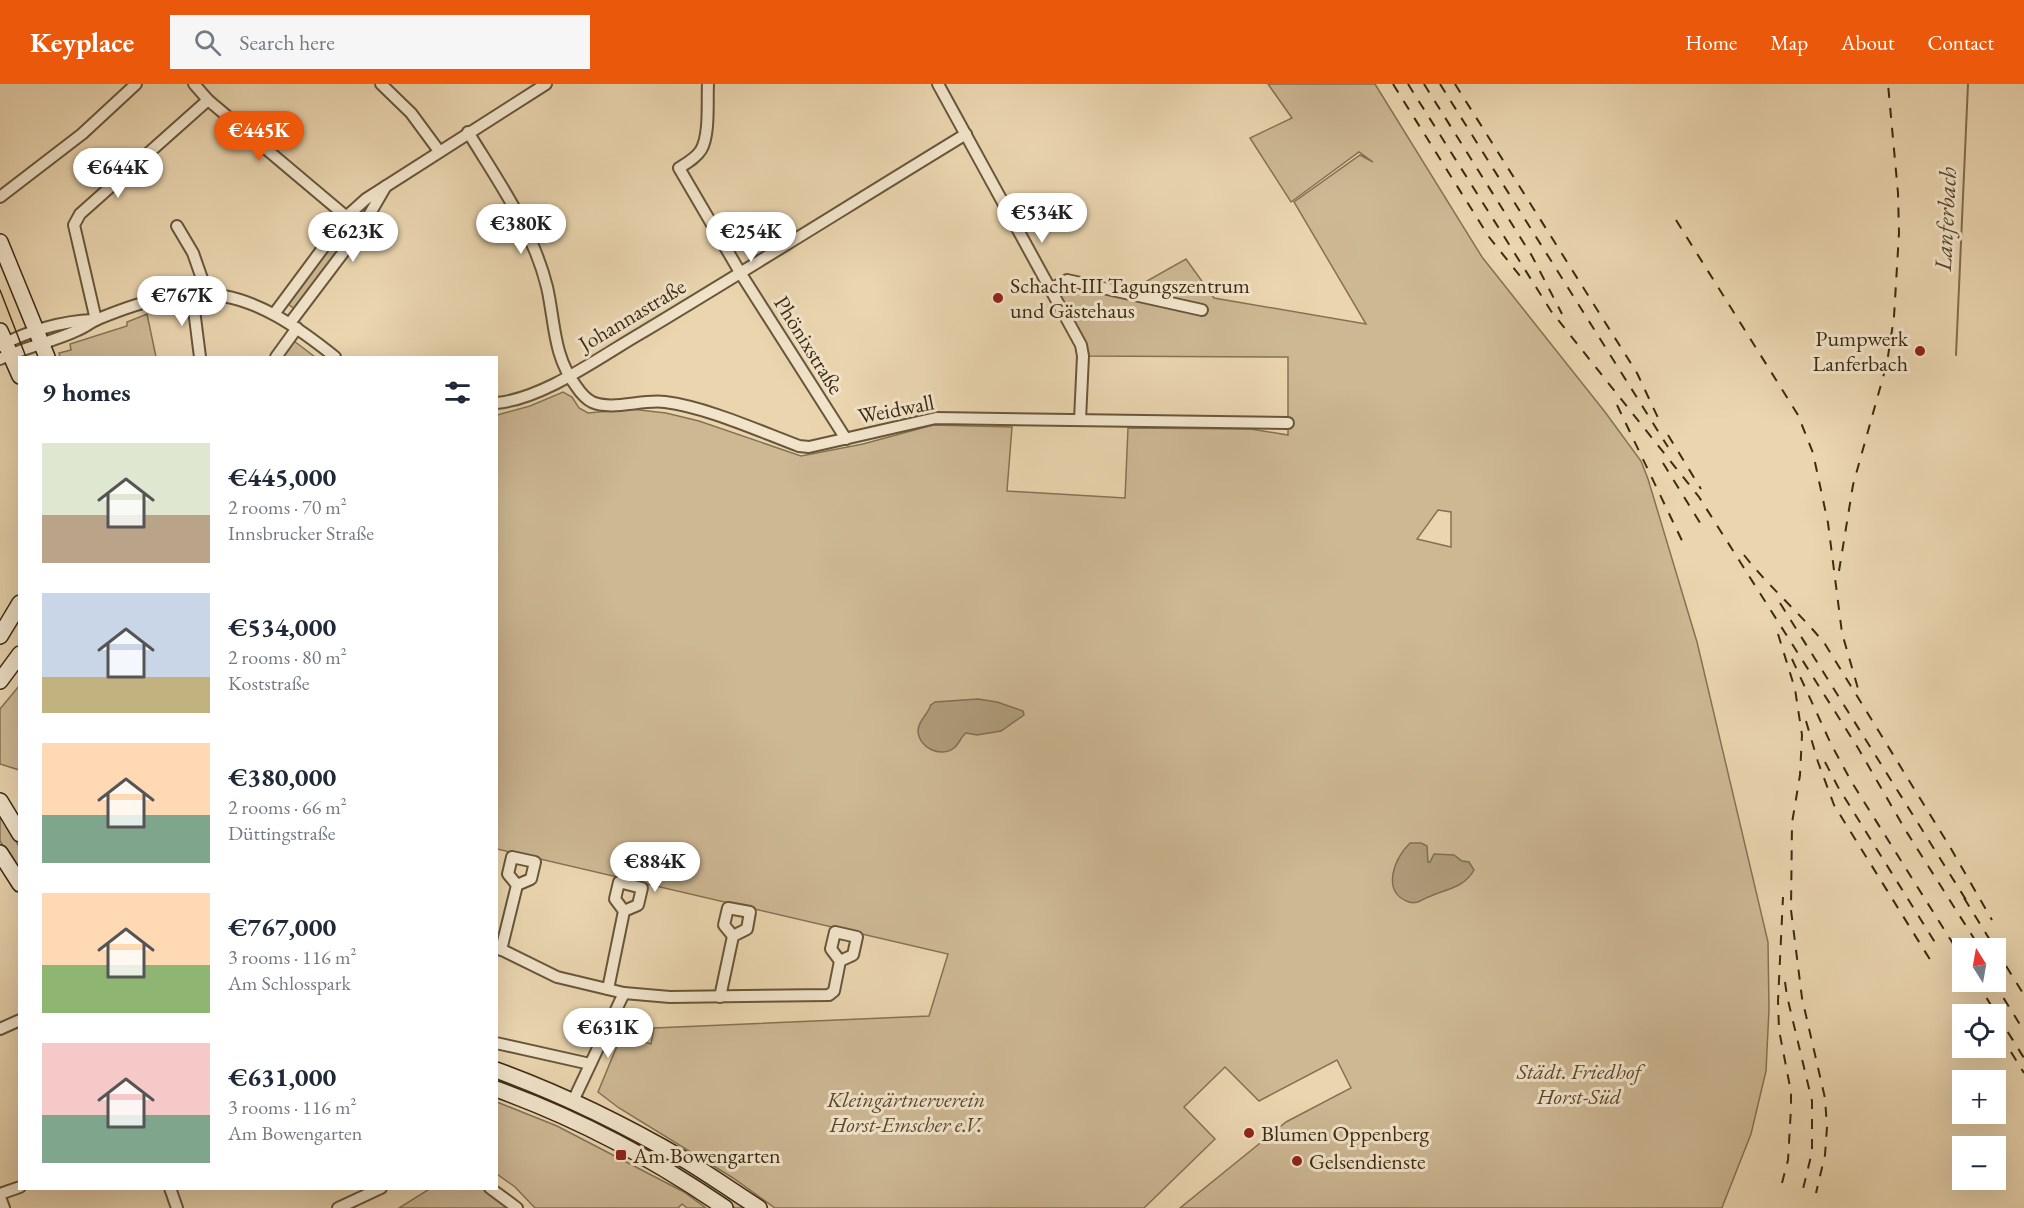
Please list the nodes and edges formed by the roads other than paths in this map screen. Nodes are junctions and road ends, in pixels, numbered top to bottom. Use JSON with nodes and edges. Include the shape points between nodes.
{"nodes":[{"id":1,"x":136,"y":84,"type":"edge"},
{"id":2,"x":194,"y":84,"type":"edge"},
{"id":3,"x":381,"y":84,"type":"edge"},
{"id":4,"x":546,"y":84,"type":"edge"},
{"id":5,"x":708,"y":84,"type":"edge"},
{"id":6,"x":938,"y":84,"type":"edge"},
{"id":7,"x":208,"y":100,"type":"junction"},
{"id":8,"x":468,"y":132,"type":"junction"},
{"id":9,"x":966,"y":134,"type":"junction"},
{"id":10,"x":439,"y":151,"type":"junction"},
{"id":11,"x":387,"y":185,"type":"junction"},
{"id":12,"x":0,"y":196,"type":"edge"},
{"id":13,"x":346,"y":217,"type":"junction"},
{"id":14,"x":177,"y":226,"type":"dead end"},
{"id":15,"x":361,"y":229,"type":"junction"},
{"id":16,"x":0,"y":242,"type":"edge"},
{"id":17,"x":741,"y":274,"type":"junction"},
{"id":18,"x":1051,"y":289,"type":"junction"},
{"id":19,"x":207,"y":293,"type":"junction"},
{"id":20,"x":192,"y":294,"type":"junction"},
{"id":21,"x":1202,"y":310,"type":"dead end"},
{"id":22,"x":274,"y":314,"type":"junction"},
{"id":23,"x":96,"y":320,"type":"junction"},
{"id":24,"x":293,"y":326,"type":"junction"},
{"id":25,"x":42,"y":344,"type":"edge"},
{"id":26,"x":3,"y":347,"type":"edge"},
{"id":27,"x":201,"y":356,"type":"edge"},
{"id":28,"x":277,"y":356,"type":"edge"},
{"id":29,"x":334,"y":356,"type":"edge"},
{"id":30,"x":18,"y":373,"type":"edge"},
{"id":31,"x":568,"y":376,"type":"junction"},
{"id":32,"x":498,"y":403,"type":"edge"},
{"id":33,"x":1080,"y":420,"type":"junction"},
{"id":34,"x":1288,"y":423,"type":"dead end"},
{"id":35,"x":846,"y":439,"type":"junction"},
{"id":36,"x":18,"y":606,"type":"edge"},
{"id":37,"x":0,"y":636,"type":"edge"},
{"id":38,"x":18,"y":657,"type":"edge"},
{"id":39,"x":0,"y":681,"type":"edge"},
{"id":40,"x":0,"y":801,"type":"edge"},
{"id":41,"x":18,"y":831,"type":"edge"},
{"id":42,"x":0,"y":852,"type":"edge"},
{"id":43,"x":18,"y":881,"type":"edge"},
{"id":44,"x":517,"y":885,"type":"dead end"},
{"id":45,"x":624,"y":911,"type":"dead end"},
{"id":46,"x":733,"y":936,"type":"dead end"},
{"id":47,"x":499,"y":949,"type":"edge"},
{"id":48,"x":840,"y":961,"type":"dead end"},
{"id":49,"x":608,"y":989,"type":"junction"},
{"id":50,"x":624,"y":993,"type":"junction"},
{"id":51,"x":720,"y":997,"type":"junction"},
{"id":52,"x":18,"y":1021,"type":"edge"},
{"id":53,"x":0,"y":1029,"type":"edge"},
{"id":54,"x":498,"y":1042,"type":"edge"},
{"id":55,"x":590,"y":1064,"type":"junction"},
{"id":56,"x":498,"y":1071,"type":"edge"},
{"id":57,"x":498,"y":1090,"type":"edge"},
{"id":58,"x":573,"y":1101,"type":"junction"},
{"id":59,"x":18,"y":1188,"type":"edge"},
{"id":60,"x":171,"y":1190,"type":"edge"},
{"id":61,"x":377,"y":1190,"type":"edge"},
{"id":62,"x":493,"y":1190,"type":"edge"},
{"id":63,"x":0,"y":1195,"type":"edge"},
{"id":64,"x":345,"y":1207,"type":"edge"},
{"id":65,"x":4,"y":1208,"type":"edge"},
{"id":66,"x":177,"y":1208,"type":"edge"},
{"id":67,"x":517,"y":1208,"type":"edge"},
{"id":68,"x":725,"y":1208,"type":"edge"},
{"id":69,"x":759,"y":1208,"type":"edge"}],
"edges":[{"from":1,"to":12,"type":"street","via":[[82,134]]},
{"from":2,"to":7,"type":"street"},
{"from":3,"to":10,"type":"street","via":[[411,113]]},
{"from":4,"to":8,"type":"street"},
{"from":5,"to":17,"type":"street","name":"Phönixstraße","via":[[701,150],[679,168]]},
{"from":6,"to":9,"type":"street"},
{"from":7,"to":13,"type":"street"},
{"from":7,"to":23,"type":"street","via":[[80,214],[74,225]]},
{"from":8,"to":10,"type":"street"},
{"from":8,"to":31,"type":"street","via":[[536,252],[547,287],[555,338]]},
{"from":9,"to":17,"type":"street","name":"Johannastraße"},
{"from":9,"to":18,"type":"street"},
{"from":10,"to":11,"type":"street"},
{"from":11,"to":13,"type":"street"},
{"from":11,"to":15,"type":"street"},
{"from":13,"to":15,"type":"street"},
{"from":13,"to":22,"type":"street"},
{"from":14,"to":19,"type":"street","via":[[193,253]]},
{"from":15,"to":24,"type":"street"},
{"from":16,"to":25,"type":"main road"},
{"from":17,"to":31,"type":"street","name":"Johannastraße"},
{"from":17,"to":35,"type":"street","name":"Phönixstraße"},
{"from":18,"to":21,"type":"street","via":[[1067,280]]},
{"from":18,"to":33,"type":"street","via":[[1081,345]]},
{"from":19,"to":20,"type":"street"},
{"from":19,"to":22,"type":"street","via":[[245,300]]},
{"from":20,"to":23,"type":"street","via":[[150,301]]},
{"from":20,"to":27,"type":"street"},
{"from":22,"to":24,"type":"street"},
{"from":23,"to":25,"type":"street"},
{"from":24,"to":28,"type":"street"},
{"from":24,"to":29,"type":"street"},
{"from":25,"to":26,"type":"street"},
{"from":26,"to":30,"type":"main road"},
{"from":31,"to":32,"type":"street","name":"Johannastraße","via":[[530,396]]},
{"from":31,"to":35,"type":"street","name":"Weidwall","via":[[590,401],[602,406],[650,401],[679,404],[799,446]]},
{"from":33,"to":34,"type":"street","name":"Weidwall"},
{"from":33,"to":35,"type":"street","name":"Weidwall","via":[[936,418]]},
{"from":36,"to":37,"type":"main road"},
{"from":38,"to":39,"type":"main road"},
{"from":40,"to":41,"type":"main road"},
{"from":42,"to":43,"type":"main road"},
{"from":44,"to":47,"type":"street"},
{"from":45,"to":49,"type":"street"},
{"from":46,"to":51,"type":"street"},
{"from":47,"to":49,"type":"street","via":[[557,977]]},
{"from":48,"to":51,"type":"street","via":[[834,991],[829,995]]},
{"from":49,"to":50,"type":"street"},
{"from":50,"to":51,"type":"street"},
{"from":50,"to":55,"type":"street"},
{"from":52,"to":53,"type":"street"},
{"from":54,"to":55,"type":"street"},
{"from":55,"to":58,"type":"street"},
{"from":56,"to":58,"type":"main road"},
{"from":57,"to":68,"type":"main road","via":[[590,1129]]},
{"from":58,"to":69,"type":"main road","via":[[685,1160]]},
{"from":59,"to":63,"type":"street"},
{"from":60,"to":66,"type":"street"},
{"from":61,"to":64,"type":"street"},
{"from":62,"to":67,"type":"street"},
{"from":63,"to":65,"type":"street"}]}
